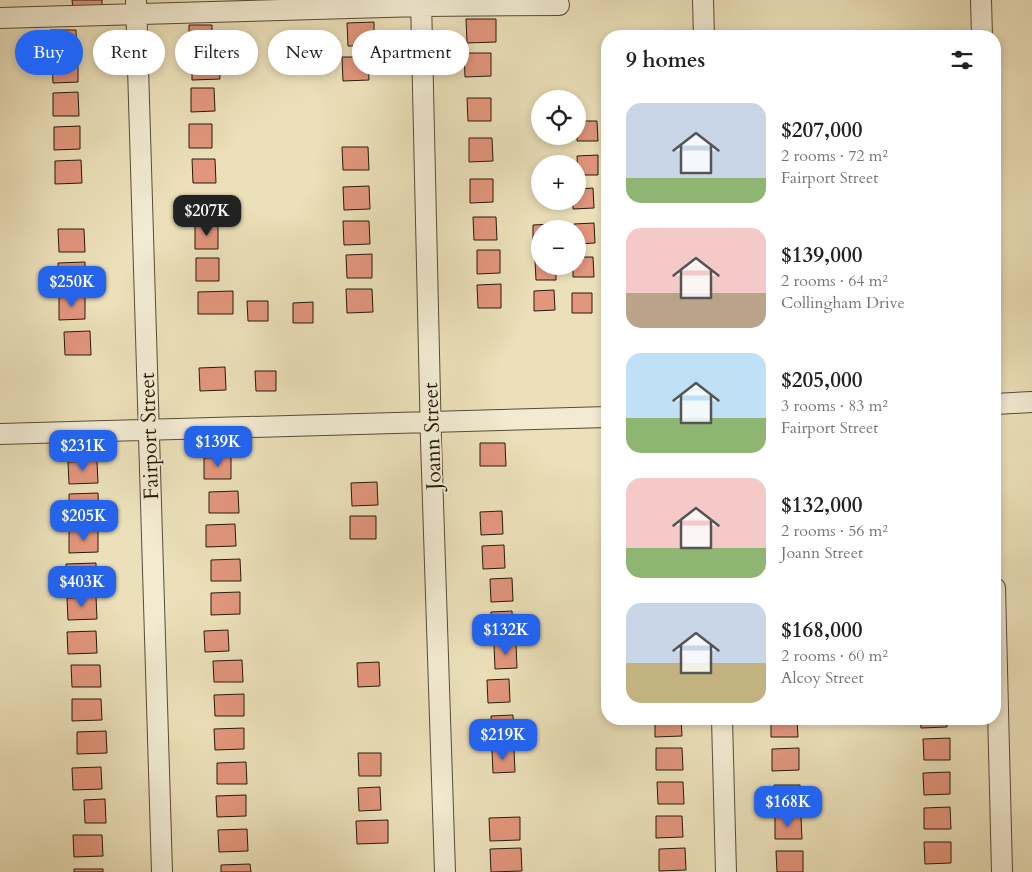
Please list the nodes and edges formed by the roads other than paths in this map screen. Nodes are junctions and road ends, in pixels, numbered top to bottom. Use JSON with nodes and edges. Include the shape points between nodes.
{"nodes":[{"id":1,"x":703,"y":0,"type":"edge"},
{"id":2,"x":981,"y":0,"type":"edge"},
{"id":3,"x":421,"y":3,"type":"edge"},
{"id":4,"x":559,"y":6,"type":"dead end"},
{"id":5,"x":136,"y":7,"type":"edge"},
{"id":6,"x":0,"y":18,"type":"edge"},
{"id":7,"x":704,"y":30,"type":"edge"},
{"id":8,"x":982,"y":30,"type":"edge"},
{"id":9,"x":1032,"y":402,"type":"edge"},
{"id":10,"x":1001,"y":404,"type":"edge"},
{"id":11,"x":601,"y":417,"type":"edge"},
{"id":12,"x":431,"y":423,"type":"junction"},
{"id":13,"x":149,"y":430,"type":"junction"},
{"id":14,"x":0,"y":434,"type":"edge"},
{"id":15,"x":722,"y":725,"type":"edge"},
{"id":16,"x":998,"y":725,"type":"edge"},
{"id":17,"x":162,"y":872,"type":"edge"},
{"id":18,"x":445,"y":872,"type":"edge"},
{"id":19,"x":726,"y":872,"type":"edge"},
{"id":20,"x":1002,"y":872,"type":"edge"}],
"edges":[{"from":1,"to":7,"type":"street"},
{"from":2,"to":8,"type":"street"},
{"from":3,"to":4,"type":"street"},
{"from":3,"to":5,"type":"street"},
{"from":3,"to":12,"type":"street","name":"Joann Street"},
{"from":5,"to":6,"type":"street"},
{"from":5,"to":13,"type":"street","name":"Fairport Street"},
{"from":9,"to":10,"type":"street"},
{"from":11,"to":12,"type":"street"},
{"from":12,"to":13,"type":"street"},
{"from":12,"to":18,"type":"street","name":"Joann Street"},
{"from":13,"to":14,"type":"street"},
{"from":13,"to":17,"type":"street","name":"Fairport Street"},
{"from":15,"to":19,"type":"street"},
{"from":16,"to":20,"type":"street"}]}
